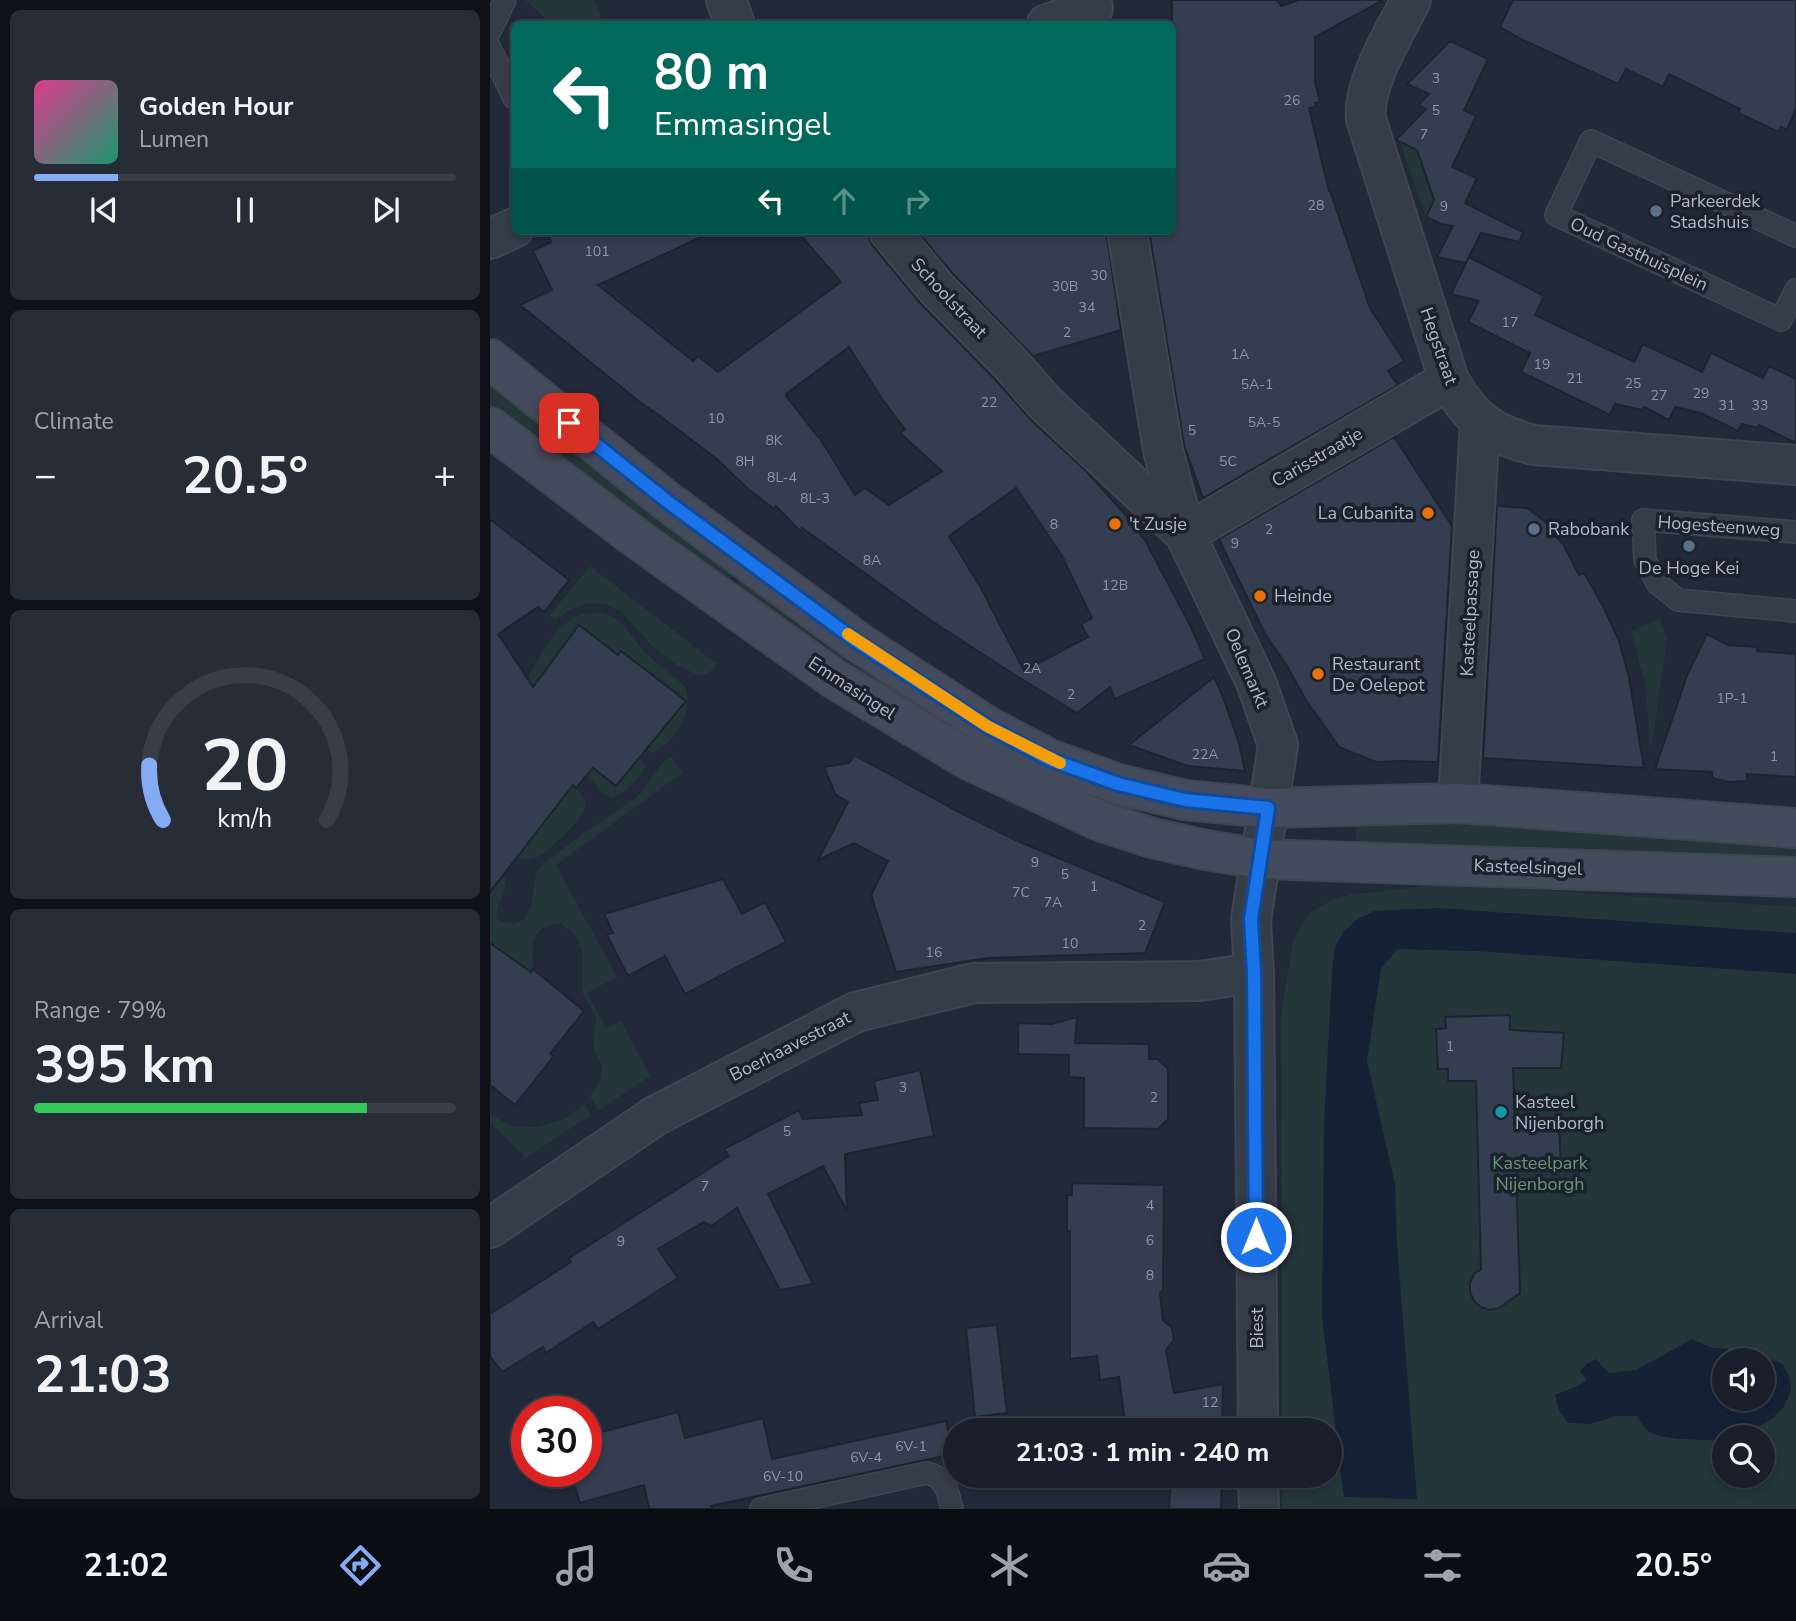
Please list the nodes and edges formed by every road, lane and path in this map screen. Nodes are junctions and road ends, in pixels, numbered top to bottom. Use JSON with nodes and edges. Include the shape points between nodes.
{"nodes":[{"id":1,"x":505,"y":0,"type":"edge"},
{"id":2,"x":726,"y":0,"type":"edge"},
{"id":3,"x":1411,"y":0,"type":"edge"},
{"id":4,"x":1093,"y":11,"type":"edge"},
{"id":5,"x":734,"y":21,"type":"edge"},
{"id":6,"x":1058,"y":21,"type":"edge"},
{"id":7,"x":490,"y":31,"type":"edge"},
{"id":8,"x":493,"y":61,"type":"edge"},
{"id":9,"x":511,"y":93,"type":"edge"},
{"id":10,"x":511,"y":229,"type":"edge"},
{"id":11,"x":892,"y":235,"type":"edge"},
{"id":12,"x":1128,"y":235,"type":"edge"},
{"id":13,"x":1796,"y":236,"type":"edge"},
{"id":14,"x":490,"y":239,"type":"edge"},
{"id":15,"x":1796,"y":290,"type":"edge"},
{"id":16,"x":490,"y":359,"type":"edge"},
{"id":17,"x":1010,"y":363,"type":"joint"},
{"id":18,"x":1449,"y":380,"type":"junction"},
{"id":19,"x":1480,"y":423,"type":"junction"},
{"id":20,"x":490,"y":427,"type":"edge"},
{"id":21,"x":1796,"y":466,"type":"edge"},
{"id":22,"x":1796,"y":532,"type":"edge"},
{"id":23,"x":1185,"y":534,"type":"junction"},
{"id":24,"x":1796,"y":611,"type":"edge"},
{"id":25,"x":1458,"y":803,"type":"junction"},
{"id":26,"x":1268,"y":808,"type":"junction"},
{"id":27,"x":1796,"y":828,"type":"edge"},
{"id":28,"x":1260,"y":859,"type":"junction"},
{"id":29,"x":1796,"y":877,"type":"edge"},
{"id":30,"x":1254,"y":973,"type":"junction"},
{"id":31,"x":490,"y":1228,"type":"edge"},
{"id":32,"x":1258,"y":1418,"type":"edge"},
{"id":33,"x":1258,"y":1488,"type":"edge"},
{"id":34,"x":761,"y":1509,"type":"edge"},
{"id":35,"x":953,"y":1509,"type":"edge"},
{"id":36,"x":1259,"y":1509,"type":"edge"}],
"edges":[{"from":1,"to":7,"type":"lane"},
{"from":2,"to":5,"type":"street"},
{"from":3,"to":18,"type":"street","name":"Hegstraat","via":[[1364,106]]},
{"from":4,"to":6,"type":"street"},
{"from":8,"to":9,"type":"lane"},
{"from":10,"to":14,"type":"street"},
{"from":11,"to":17,"type":"street","name":"Schoolstraat","via":[[937,289]]},
{"from":12,"to":23,"type":"street","name":"Oelemarkt","via":[[1163,450]]},
{"from":13,"to":15,"type":"lane","name":"Oud Gasthuisplein","via":[[1591,141],[1556,215],[1781,320]]},
{"from":16,"to":26,"type":"street","via":[[668,502],[859,643],[987,726],[1049,759],[1118,784],[1185,800]]},
{"from":17,"to":23,"type":"street","name":"Oelemarkt","via":[[1045,403]]},
{"from":18,"to":19,"type":"street","name":"Hegstraat"},
{"from":18,"to":23,"type":"street","name":"Carisstraatje"},
{"from":19,"to":21,"type":"street","name":"Hegstraat","via":[[1509,439],[1534,445]]},
{"from":19,"to":25,"type":"street","name":"Kasteelpassage"},
{"from":20,"to":28,"type":"street","name":"Emmasingel","via":[[833,678],[969,760],[1100,821],[1152,838]]},
{"from":22,"to":24,"type":"lane","name":"Hogesteenweg","via":[[1643,520],[1645,560],[1658,584],[1678,600]]},
{"from":23,"to":26,"type":"street","name":"Oelemarkt","via":[[1256,682],[1278,745]]},
{"from":25,"to":26,"type":"street"},
{"from":25,"to":27,"type":"street"},
{"from":26,"to":28,"type":"street","name":"Biest"},
{"from":28,"to":29,"type":"street","name":"Kasteelsingel"},
{"from":28,"to":30,"type":"street","name":"Biest","via":[[1251,919]]},
{"from":30,"to":31,"type":"street","name":"Boerhaavestraat","via":[[1199,981],[974,983],[856,1012],[655,1116]]},
{"from":30,"to":32,"type":"street","name":"Biest"},
{"from":33,"to":36,"type":"street"},
{"from":34,"to":35,"type":"lane","via":[[926,1473],[942,1480]]}]}
